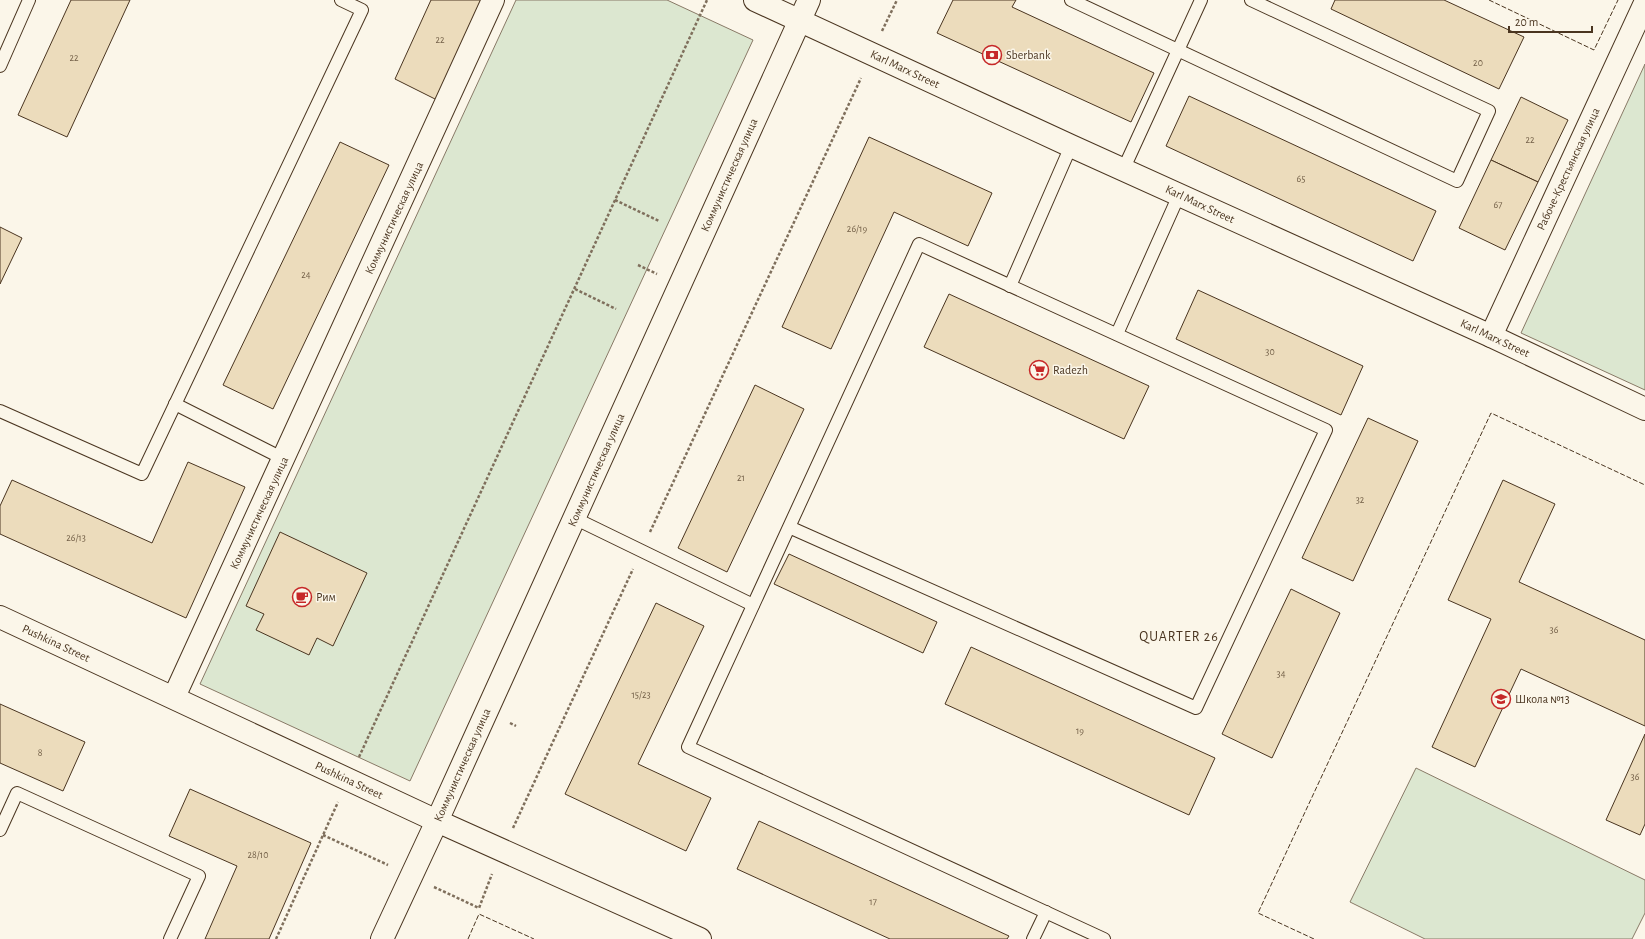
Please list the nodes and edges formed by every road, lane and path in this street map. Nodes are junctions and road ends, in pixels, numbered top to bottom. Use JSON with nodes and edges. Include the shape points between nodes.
{"nodes":[{"id":1,"x":29,"y":0,"type":"edge"},
{"id":2,"x":341,"y":0,"type":"edge"},
{"id":3,"x":493,"y":0,"type":"edge"},
{"id":4,"x":707,"y":0,"type":"edge"},
{"id":5,"x":755,"y":0,"type":"edge"},
{"id":6,"x":809,"y":0,"type":"edge"},
{"id":7,"x":897,"y":0,"type":"edge"},
{"id":8,"x":1071,"y":0,"type":"edge"},
{"id":9,"x":1201,"y":0,"type":"edge"},
{"id":10,"x":1251,"y":0,"type":"edge"},
{"id":11,"x":1645,"y":2,"type":"edge"},
{"id":12,"x":799,"y":20,"type":"junction"},
{"id":13,"x":881,"y":34,"type":"dead end"},
{"id":14,"x":1177,"y":50,"type":"junction"},
{"id":15,"x":0,"y":66,"type":"edge"},
{"id":16,"x":1071,"y":146,"type":"junction"},
{"id":17,"x":1124,"y":168,"type":"junction"},
{"id":18,"x":1179,"y":195,"type":"junction"},
{"id":19,"x":615,"y":200,"type":"junction"},
{"id":20,"x":659,"y":221,"type":"dead end"},
{"id":21,"x":1010,"y":286,"type":"junction"},
{"id":22,"x":574,"y":289,"type":"junction"},
{"id":23,"x":616,"y":309,"type":"dead end"},
{"id":24,"x":1117,"y":334,"type":"junction"},
{"id":25,"x":1491,"y":336,"type":"junction"},
{"id":26,"x":175,"y":404,"type":"junction"},
{"id":27,"x":1645,"y":408,"type":"edge"},
{"id":28,"x":0,"y":411,"type":"edge"},
{"id":29,"x":284,"y":459,"type":"junction"},
{"id":30,"x":574,"y":518,"type":"junction"},
{"id":31,"x":789,"y":527,"type":"junction"},
{"id":32,"x":753,"y":605,"type":"junction"},
{"id":33,"x":0,"y":617,"type":"edge"},
{"id":34,"x":174,"y":697,"type":"junction"},
{"id":35,"x":349,"y":780,"type":"junction"},
{"id":36,"x":437,"y":821,"type":"junction"},
{"id":37,"x":0,"y":830,"type":"edge"},
{"id":38,"x":1046,"y":912,"type":"junction"},
{"id":39,"x":170,"y":939,"type":"edge"},
{"id":40,"x":276,"y":939,"type":"edge"},
{"id":41,"x":382,"y":939,"type":"edge"},
{"id":42,"x":700,"y":939,"type":"edge"},
{"id":43,"x":1033,"y":939,"type":"edge"},
{"id":44,"x":1104,"y":939,"type":"edge"}],
"edges":[{"from":1,"to":15,"type":"lane"},
{"from":2,"to":26,"type":"lane","via":[[362,10]]},
{"from":3,"to":29,"type":"street","name":"Коммунистическая улица"},
{"from":4,"to":19,"type":"path"},
{"from":5,"to":12,"type":"street","name":"Karl Marx Street"},
{"from":6,"to":12,"type":"street","name":"Коммунистическая улица"},
{"from":7,"to":13,"type":"path"},
{"from":8,"to":14,"type":"lane"},
{"from":9,"to":14,"type":"lane"},
{"from":10,"to":14,"type":"lane","via":[[1489,111],[1456,181]]},
{"from":11,"to":25,"type":"street","name":"Рабоче-Крестьянская улица"},
{"from":12,"to":16,"type":"street","name":"Karl Marx Street"},
{"from":12,"to":30,"type":"street","name":"Коммунистическая улица"},
{"from":14,"to":17,"type":"lane"},
{"from":16,"to":17,"type":"street","name":"Karl Marx Street"},
{"from":16,"to":21,"type":"lane"},
{"from":17,"to":18,"type":"street","name":"Karl Marx Street"},
{"from":18,"to":24,"type":"lane"},
{"from":18,"to":25,"type":"street","name":"Karl Marx Street"},
{"from":19,"to":20,"type":"path"},
{"from":19,"to":22,"type":"path"},
{"from":21,"to":24,"type":"lane"},
{"from":21,"to":31,"type":"lane","via":[[919,244]]},
{"from":22,"to":23,"type":"path"},
{"from":22,"to":35,"type":"path"},
{"from":24,"to":31,"type":"lane","via":[[1326,430],[1196,708]]},
{"from":25,"to":27,"type":"street","name":"Karl Marx Street"},
{"from":26,"to":28,"type":"lane","via":[[142,474]]},
{"from":26,"to":29,"type":"lane"},
{"from":29,"to":34,"type":"street","name":"Коммунистическая улица"},
{"from":30,"to":32,"type":"lane"},
{"from":30,"to":36,"type":"street","name":"Коммунистическая улица"},
{"from":31,"to":32,"type":"lane"},
{"from":32,"to":38,"type":"lane","via":[[688,747]]},
{"from":33,"to":34,"type":"street","name":"Pushkina Street"},
{"from":34,"to":35,"type":"street","name":"Pushkina Street"},
{"from":35,"to":36,"type":"street","name":"Pushkina Street"},
{"from":35,"to":40,"type":"path"},
{"from":36,"to":41,"type":"street","name":"Коммунистическая улица"},
{"from":36,"to":42,"type":"street","name":"Pushkina Street"},
{"from":37,"to":39,"type":"lane","via":[[17,793],[198,876]]},
{"from":38,"to":43,"type":"lane"},
{"from":38,"to":44,"type":"lane"}]}
